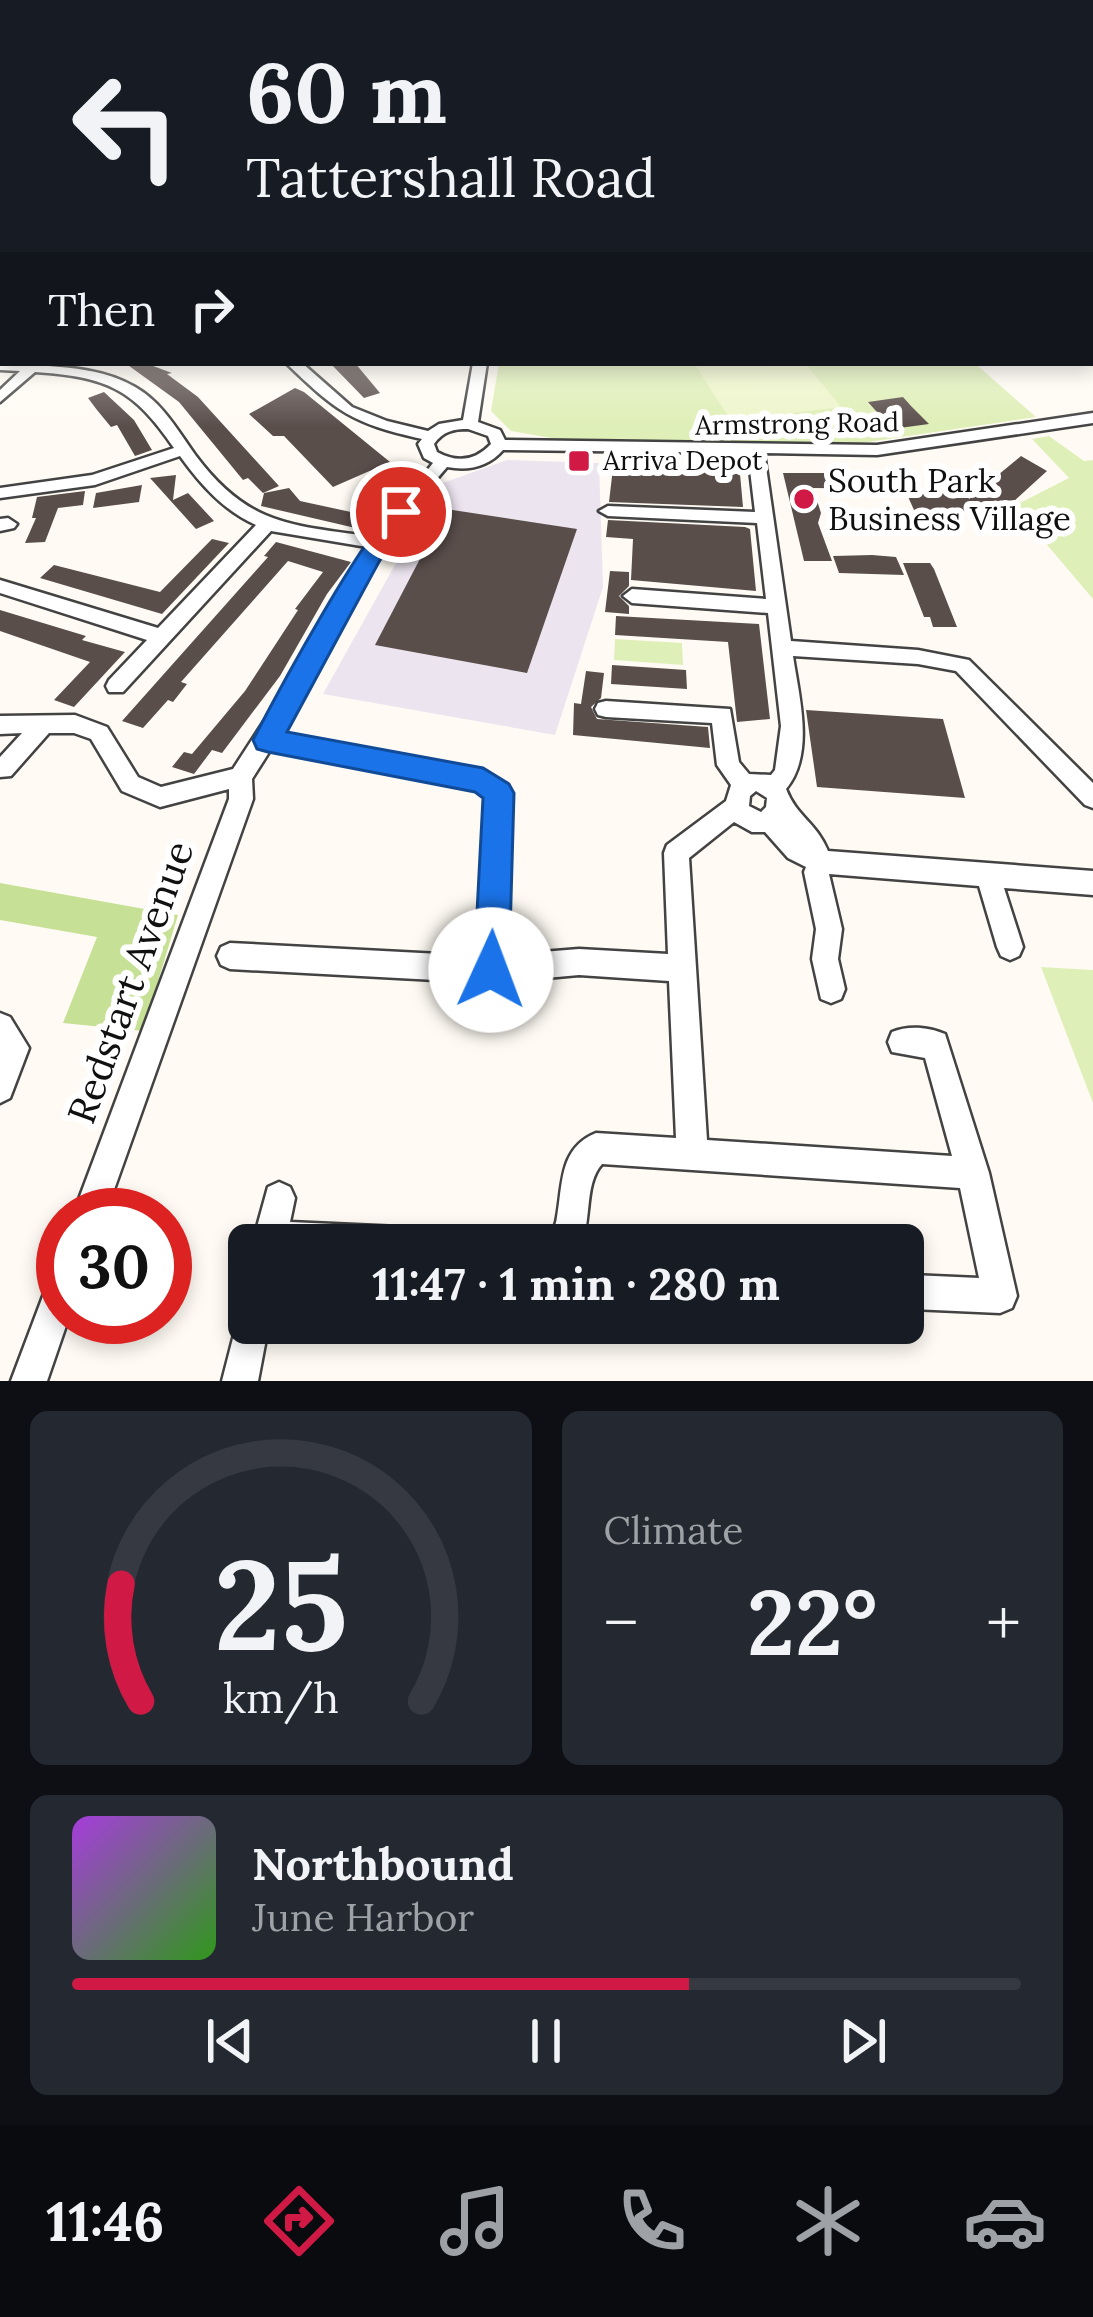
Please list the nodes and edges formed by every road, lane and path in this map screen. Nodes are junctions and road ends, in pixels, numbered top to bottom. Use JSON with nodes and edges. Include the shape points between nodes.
{"nodes":[{"id":1,"x":11,"y":366,"type":"edge"},
{"id":2,"x":480,"y":366,"type":"edge"},
{"id":3,"x":32,"y":368,"type":"junction"},
{"id":4,"x":316,"y":372,"type":"edge"},
{"id":5,"x":0,"y":398,"type":"edge"},
{"id":6,"x":1093,"y":418,"type":"edge"},
{"id":7,"x":470,"y":424,"type":"junction"},
{"id":8,"x":430,"y":436,"type":"junction"},
{"id":9,"x":500,"y":445,"type":"junction"},
{"id":10,"x":180,"y":451,"type":"junction"},
{"id":11,"x":755,"y":451,"type":"junction"},
{"id":12,"x":443,"y":462,"type":"junction"},
{"id":13,"x":0,"y":493,"type":"edge"},
{"id":14,"x":608,"y":511,"type":"dead end"},
{"id":15,"x":764,"y":518,"type":"junction"},
{"id":16,"x":269,"y":522,"type":"junction"},
{"id":17,"x":378,"y":543,"type":"junction"},
{"id":18,"x":0,"y":586,"type":"edge"},
{"id":19,"x":632,"y":596,"type":"dead end"},
{"id":20,"x":777,"y":607,"type":"junction"},
{"id":21,"x":162,"y":637,"type":"junction"},
{"id":22,"x":783,"y":648,"type":"junction"},
{"id":23,"x":116,"y":686,"type":"dead end"},
{"id":24,"x":606,"y":710,"type":"dead end"},
{"id":25,"x":0,"y":724,"type":"edge"},
{"id":26,"x":42,"y":726,"type":"junction"},
{"id":27,"x":268,"y":740,"type":"junction"},
{"id":28,"x":3,"y":769,"type":"dead end"},
{"id":29,"x":240,"y":777,"type":"junction"},
{"id":30,"x":740,"y":795,"type":"junction"},
{"id":31,"x":1093,"y":798,"type":"edge"},
{"id":32,"x":774,"y":807,"type":"junction"},
{"id":33,"x":820,"y":862,"type":"junction"},
{"id":34,"x":988,"y":875,"type":"junction"},
{"id":35,"x":1093,"y":883,"type":"edge"},
{"id":36,"x":1010,"y":947,"type":"dead end"},
{"id":37,"x":230,"y":956,"type":"dead end"},
{"id":38,"x":682,"y":968,"type":"junction"},
{"id":39,"x":491,"y":970,"type":"junction"},
{"id":40,"x":831,"y":989,"type":"dead end"},
{"id":41,"x":0,"y":1028,"type":"edge"},
{"id":42,"x":902,"y":1042,"type":"dead end"},
{"id":43,"x":0,"y":1088,"type":"edge"},
{"id":44,"x":692,"y":1151,"type":"junction"},
{"id":45,"x":973,"y":1173,"type":"junction"},
{"id":46,"x":99,"y":1188,"type":"edge"},
{"id":47,"x":279,"y":1198,"type":"dead end"},
{"id":48,"x":274,"y":1224,"type":"edge"},
{"id":49,"x":574,"y":1224,"type":"edge"},
{"id":50,"x":924,"y":1293,"type":"edge"},
{"id":51,"x":42,"y":1344,"type":"edge"},
{"id":52,"x":248,"y":1344,"type":"edge"},
{"id":53,"x":29,"y":1381,"type":"edge"},
{"id":54,"x":240,"y":1381,"type":"edge"}],
"edges":[{"from":1,"to":3,"type":"street"},
{"from":2,"to":7,"type":"street"},
{"from":3,"to":5,"type":"street"},
{"from":3,"to":10,"type":"street","via":[[124,384],[158,413]]},
{"from":4,"to":8,"type":"street","via":[[338,403],[362,417]]},
{"from":6,"to":11,"type":"street","name":"Armstrong Road","via":[[893,449]]},
{"from":7,"to":8,"type":"street"},
{"from":7,"to":9,"type":"street","via":[[495,433]]},
{"from":8,"to":12,"type":"street","via":[[430,454]]},
{"from":9,"to":11,"type":"street","name":"Armstrong Road"},
{"from":9,"to":12,"type":"street","via":[[478,463]]},
{"from":10,"to":13,"type":"street","via":[[95,480]]},
{"from":10,"to":16,"type":"street","via":[[244,513]]},
{"from":11,"to":15,"type":"street"},
{"from":12,"to":17,"type":"street"},
{"from":14,"to":15,"type":"street"},
{"from":15,"to":20,"type":"street"},
{"from":16,"to":17,"type":"street"},
{"from":16,"to":21,"type":"street"},
{"from":17,"to":27,"type":"street"},
{"from":18,"to":21,"type":"street"},
{"from":19,"to":20,"type":"street"},
{"from":20,"to":22,"type":"street"},
{"from":21,"to":23,"type":"street"},
{"from":22,"to":31,"type":"street","via":[[962,665]]},
{"from":22,"to":32,"type":"street","via":[[792,726]]},
{"from":24,"to":30,"type":"street","via":[[722,715]]},
{"from":25,"to":26,"type":"street"},
{"from":26,"to":28,"type":"street"},
{"from":26,"to":29,"type":"street","via":[[99,733],[130,784],[160,796]]},
{"from":27,"to":29,"type":"street"},
{"from":27,"to":39,"type":"street","via":[[483,781],[499,793]]},
{"from":29,"to":46,"type":"street","name":"Redstart Avenue","via":[[241,799]]},
{"from":30,"to":32,"type":"street"},
{"from":30,"to":32,"type":"street","via":[[749,818]]},
{"from":30,"to":38,"type":"street","via":[[676,853]]},
{"from":32,"to":33,"type":"street","via":[[796,850]]},
{"from":33,"to":34,"type":"street"},
{"from":33,"to":40,"type":"street"},
{"from":34,"to":35,"type":"street"},
{"from":34,"to":36,"type":"street"},
{"from":37,"to":39,"type":"street"},
{"from":38,"to":39,"type":"street","via":[[579,962]]},
{"from":38,"to":44,"type":"street"},
{"from":41,"to":43,"type":"street","via":[[15,1048]]},
{"from":42,"to":45,"type":"street","via":[[935,1044]]},
{"from":44,"to":45,"type":"street"},
{"from":44,"to":49,"type":"street","via":[[596,1148],[575,1178]]},
{"from":45,"to":50,"type":"street","via":[[1000,1297]]},
{"from":47,"to":48,"type":"street"},
{"from":51,"to":53,"type":"street"},
{"from":52,"to":54,"type":"street"}]}
